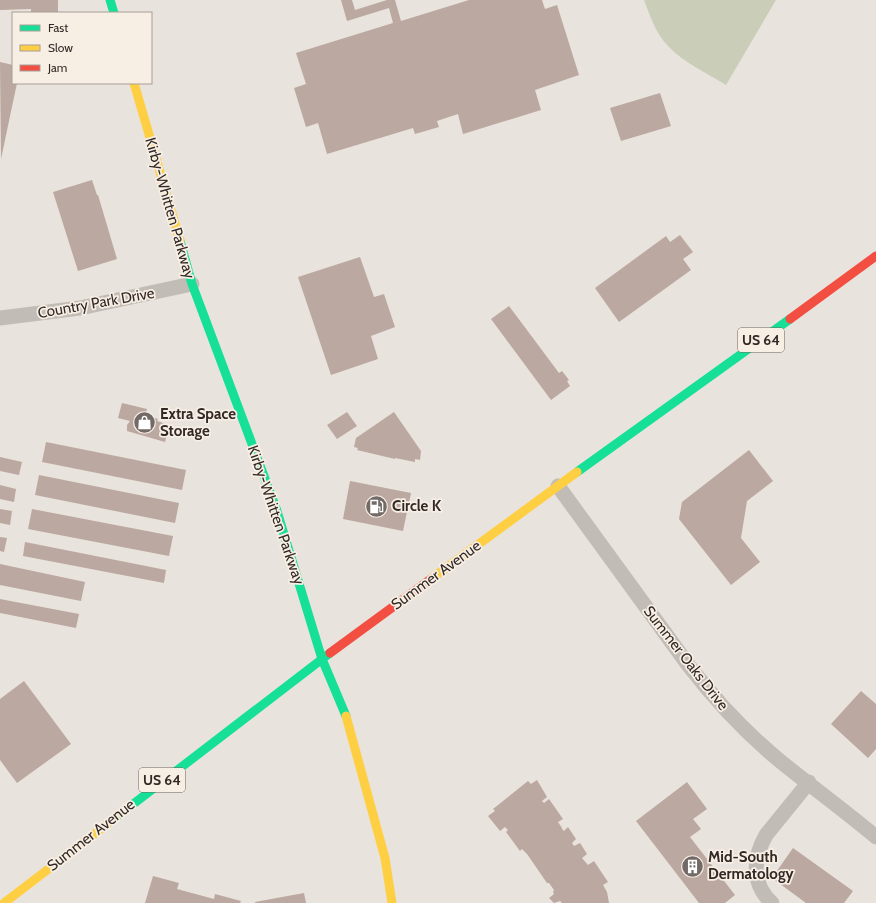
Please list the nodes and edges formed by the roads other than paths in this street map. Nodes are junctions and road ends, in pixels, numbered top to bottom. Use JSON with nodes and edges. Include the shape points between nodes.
{"nodes":[{"id":1,"x":110,"y":0,"type":"edge"},
{"id":2,"x":114,"y":12,"type":"edge"},
{"id":3,"x":134,"y":84,"type":"edge"},
{"id":4,"x":876,"y":256,"type":"edge"},
{"id":5,"x":192,"y":284,"type":"junction"},
{"id":6,"x":0,"y":318,"type":"edge"},
{"id":7,"x":558,"y":486,"type":"junction"},
{"id":8,"x":322,"y":659,"type":"junction"},
{"id":9,"x":809,"y":782,"type":"junction"},
{"id":10,"x":876,"y":837,"type":"edge"},
{"id":11,"x":4,"y":903,"type":"edge"},
{"id":12,"x":392,"y":903,"type":"edge"},
{"id":13,"x":772,"y":903,"type":"edge"}],
"edges":[{"from":1,"to":2,"type":"main road"},
{"from":3,"to":5,"type":"main road","name":"Kirby-Whitten Parkway"},
{"from":4,"to":7,"type":"main road","name":"Summer Avenue","number":"US 64"},
{"from":5,"to":6,"type":"street","name":"Country Park Drive","via":[[80,308]]},
{"from":5,"to":8,"type":"main road","name":"Kirby-Whitten Parkway","via":[[276,508]]},
{"from":7,"to":8,"type":"main road","name":"Summer Avenue","number":"US 64"},
{"from":7,"to":9,"type":"street","name":"Summer Oaks Drive","via":[[711,694],[769,751]]},
{"from":8,"to":11,"type":"main road","name":"Summer Avenue","number":"US 64"},
{"from":8,"to":12,"type":"main road","name":"Kirby-Whitten Parkway","via":[[344,709],[386,858]]},
{"from":9,"to":10,"type":"street","name":"Summer Oaks Drive"},
{"from":9,"to":13,"type":"street","via":[[760,845],[756,871],[760,888]]}]}
